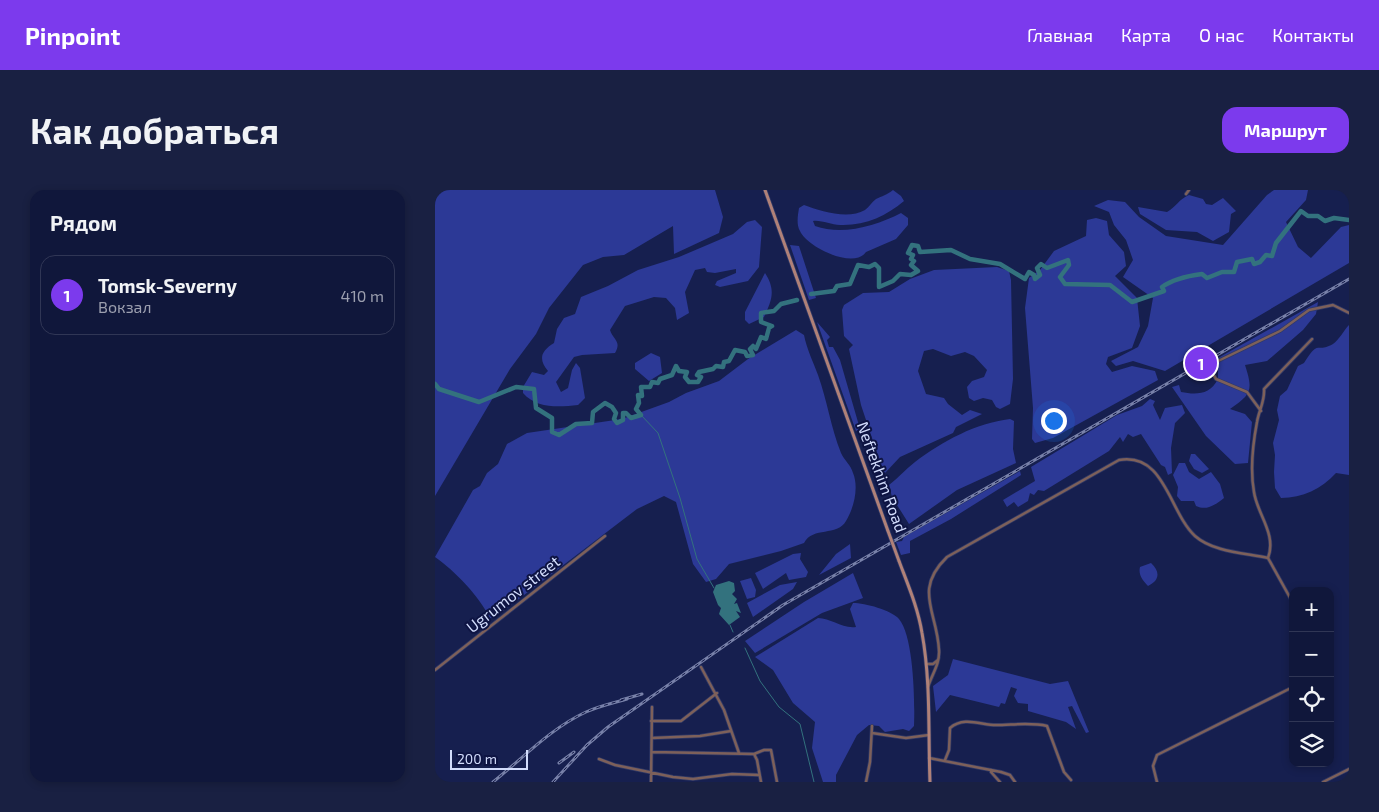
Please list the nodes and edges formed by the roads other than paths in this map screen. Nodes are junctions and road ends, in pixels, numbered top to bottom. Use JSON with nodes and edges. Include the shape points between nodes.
{"nodes":[{"id":1,"x":765,"y":190,"type":"edge"},
{"id":2,"x":1189,"y":190,"type":"edge"},
{"id":3,"x":1186,"y":194,"type":"dead end"},
{"id":4,"x":1349,"y":313,"type":"edge"},
{"id":5,"x":1312,"y":339,"type":"dead end"},
{"id":6,"x":1261,"y":410,"type":"junction"},
{"id":7,"x":605,"y":536,"type":"dead end"},
{"id":8,"x":1268,"y":558,"type":"junction"},
{"id":9,"x":1289,"y":596,"type":"edge"},
{"id":10,"x":939,"y":659,"type":"junction"},
{"id":11,"x":926,"y":664,"type":"junction"},
{"id":12,"x":701,"y":667,"type":"dead end"},
{"id":13,"x":435,"y":670,"type":"edge"},
{"id":14,"x":1289,"y":689,"type":"edge"},
{"id":15,"x":928,"y":690,"type":"junction"},
{"id":16,"x":717,"y":693,"type":"junction"},
{"id":17,"x":652,"y":707,"type":"dead end"},
{"id":18,"x":651,"y":721,"type":"junction"},
{"id":19,"x":873,"y":726,"type":"dead end"},
{"id":20,"x":731,"y":731,"type":"junction"},
{"id":21,"x":872,"y":732,"type":"junction"},
{"id":22,"x":929,"y":735,"type":"junction"},
{"id":23,"x":652,"y":738,"type":"junction"},
{"id":24,"x":652,"y":752,"type":"junction"},
{"id":25,"x":739,"y":753,"type":"junction"},
{"id":26,"x":754,"y":754,"type":"junction"},
{"id":27,"x":929,"y":758,"type":"junction"},
{"id":28,"x":599,"y":759,"type":"dead end"},
{"id":29,"x":945,"y":760,"type":"junction"},
{"id":30,"x":1349,"y":769,"type":"edge"},
{"id":31,"x":991,"y":770,"type":"junction"},
{"id":32,"x":651,"y":772,"type":"junction"},
{"id":33,"x":759,"y":774,"type":"junction"},
{"id":34,"x":1071,"y":780,"type":"dead end"},
{"id":35,"x":651,"y":782,"type":"edge"},
{"id":36,"x":761,"y":782,"type":"edge"},
{"id":37,"x":777,"y":782,"type":"edge"},
{"id":38,"x":866,"y":782,"type":"edge"},
{"id":39,"x":930,"y":782,"type":"edge"},
{"id":40,"x":1000,"y":782,"type":"edge"},
{"id":41,"x":1015,"y":782,"type":"edge"},
{"id":42,"x":1157,"y":782,"type":"edge"},
{"id":43,"x":1323,"y":782,"type":"edge"}],
"edges":[{"from":1,"to":11,"type":"main road","name":"Neftekhim Road","bridge":true,"via":[[918,616]]},
{"from":2,"to":3,"type":"street"},
{"from":4,"to":6,"type":"street","via":[[1333,305],[1309,310],[1280,331],[1214,363],[1210,369],[1215,379],[1247,392]]},
{"from":5,"to":6,"type":"street","via":[[1264,388]]},
{"from":6,"to":8,"type":"street","via":[[1255,433],[1253,490],[1270,536]]},
{"from":7,"to":13,"type":"street","name":"Ugrumov street"},
{"from":8,"to":9,"type":"street"},
{"from":8,"to":10,"type":"street","via":[[1201,540],[1188,527],[1154,471],[1134,459],[1119,460],[947,557],[939,565],[933,572],[929,594]]},
{"from":10,"to":11,"type":"street","via":[[933,664]]},
{"from":10,"to":15,"type":"street"},
{"from":11,"to":15,"type":"main road","name":"Neftekhim Road"},
{"from":12,"to":16,"type":"street"},
{"from":14,"to":42,"type":"street","via":[[1157,755],[1153,766]]},
{"from":15,"to":22,"type":"main road","name":"Neftekhim Road"},
{"from":16,"to":18,"type":"street","via":[[681,721]]},
{"from":16,"to":20,"type":"street"},
{"from":17,"to":18,"type":"street"},
{"from":18,"to":23,"type":"street"},
{"from":19,"to":21,"type":"street"},
{"from":20,"to":23,"type":"street"},
{"from":20,"to":25,"type":"street"},
{"from":21,"to":22,"type":"street","via":[[906,738]]},
{"from":21,"to":38,"type":"street"},
{"from":22,"to":27,"type":"main road","name":"Neftekhim Road"},
{"from":23,"to":24,"type":"street"},
{"from":24,"to":25,"type":"street"},
{"from":24,"to":32,"type":"street"},
{"from":25,"to":26,"type":"street"},
{"from":26,"to":33,"type":"street"},
{"from":26,"to":37,"type":"street","via":[[771,750]]},
{"from":27,"to":29,"type":"street"},
{"from":27,"to":39,"type":"main road","name":"Neftekhim Road"},
{"from":28,"to":32,"type":"street"},
{"from":29,"to":31,"type":"street"},
{"from":29,"to":34,"type":"street","via":[[954,725],[973,722],[1036,724],[1047,726],[1064,772]]},
{"from":30,"to":43,"type":"street"},
{"from":31,"to":40,"type":"street"},
{"from":31,"to":41,"type":"street","via":[[1010,775]]},
{"from":32,"to":33,"type":"street","via":[[693,779]]},
{"from":32,"to":35,"type":"street"},
{"from":33,"to":36,"type":"street"}]}
